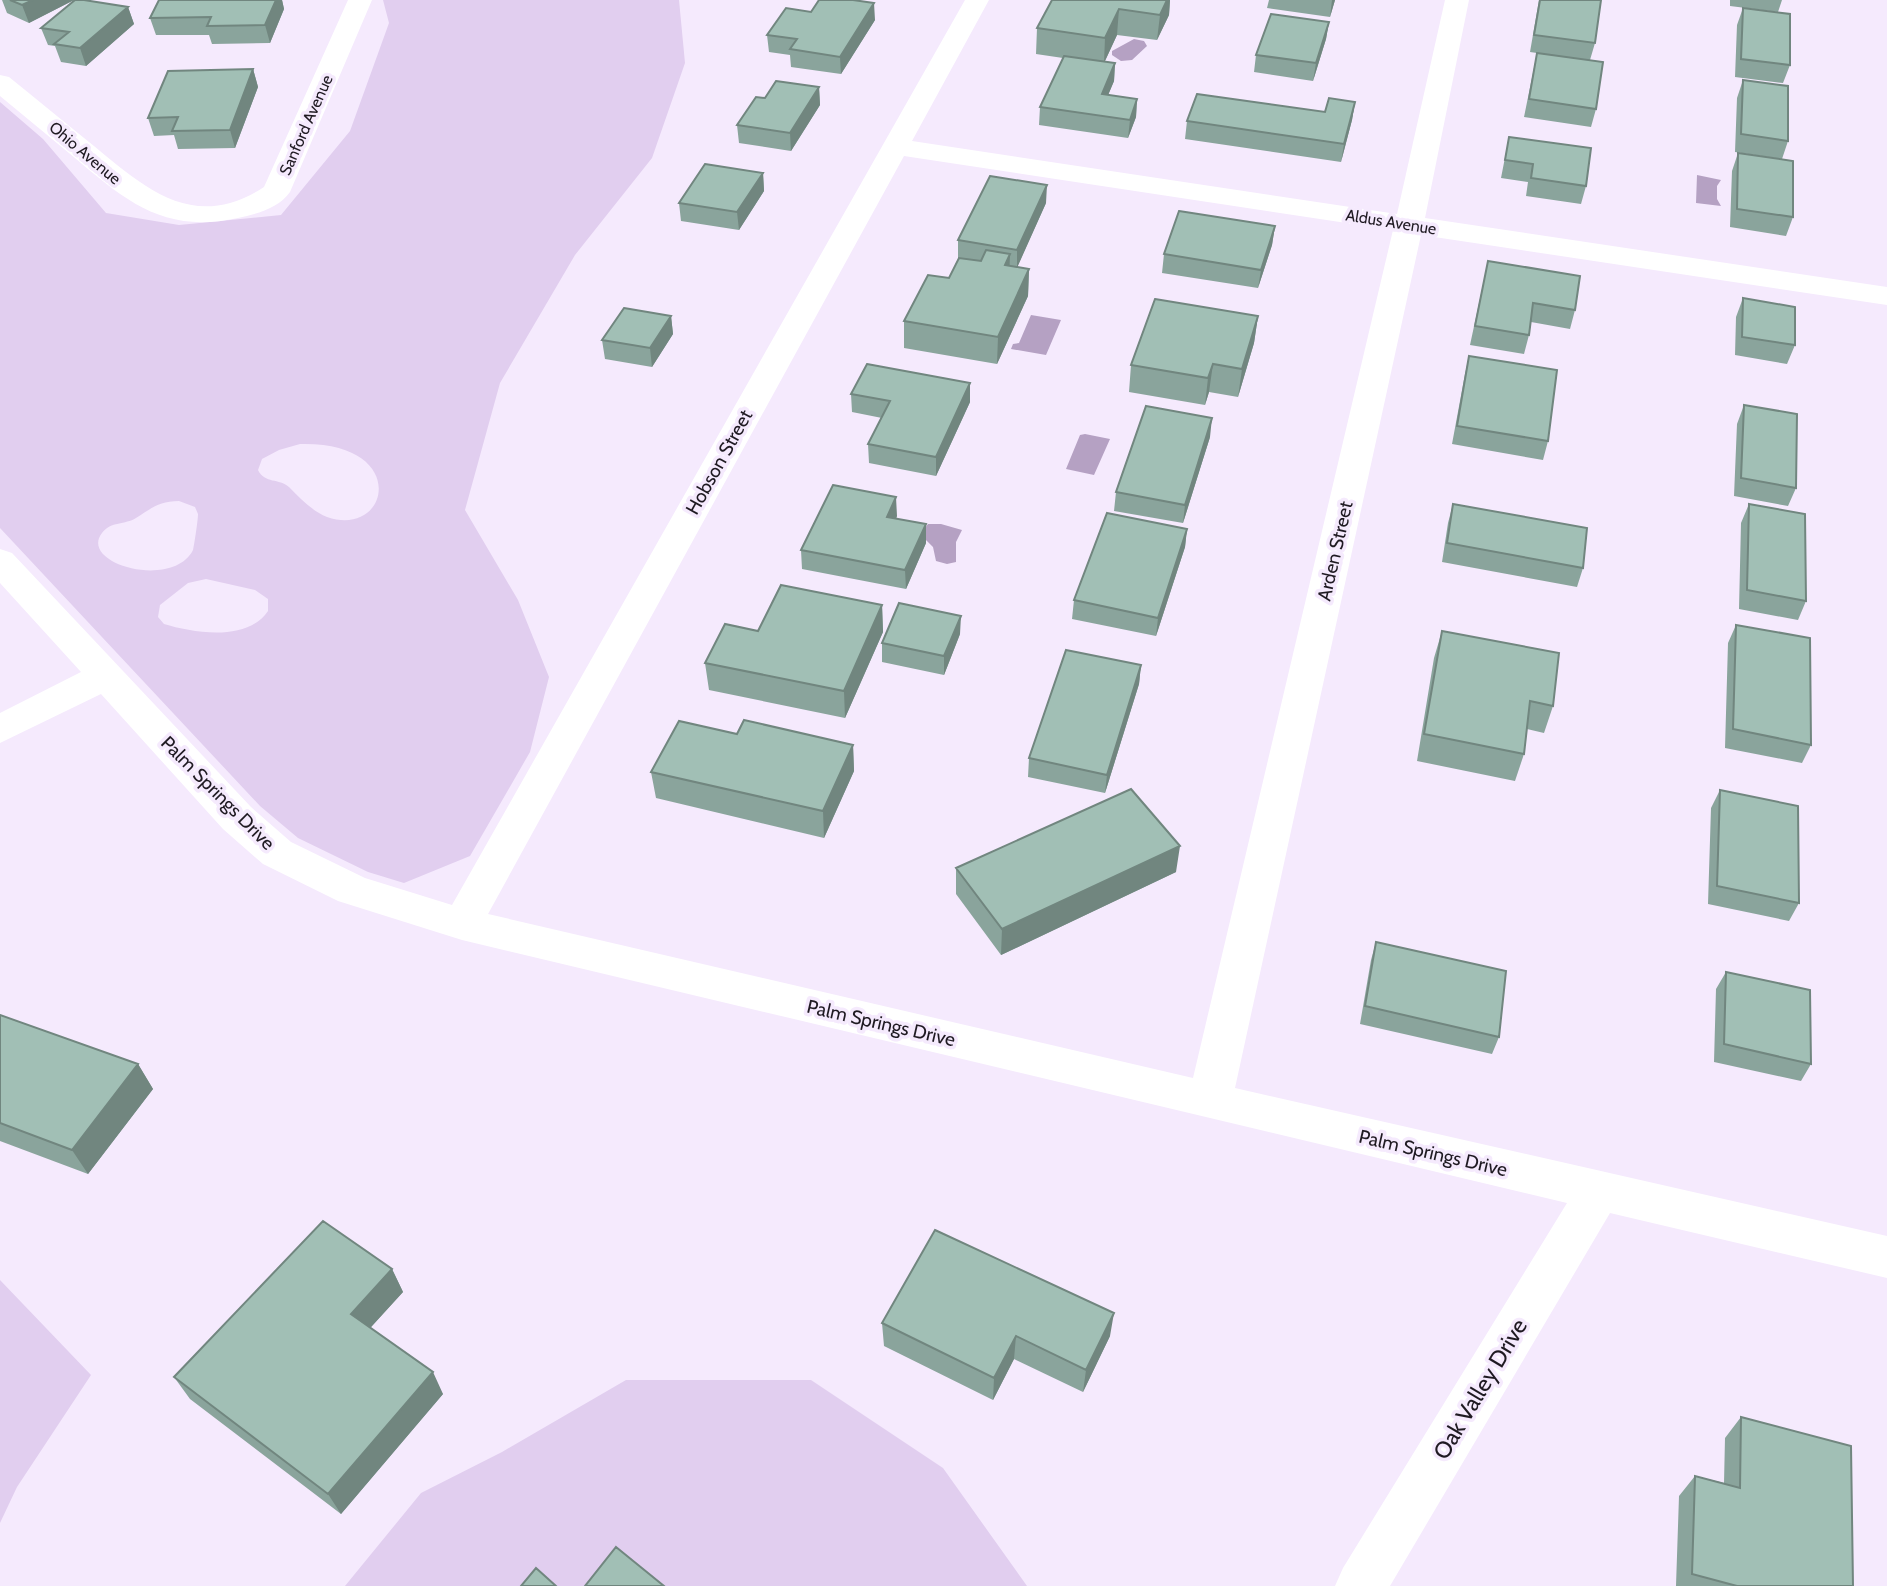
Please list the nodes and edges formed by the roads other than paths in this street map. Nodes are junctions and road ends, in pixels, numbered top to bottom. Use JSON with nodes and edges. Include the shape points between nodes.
{"nodes":[{"id":1,"x":360,"y":0,"type":"edge"},
{"id":2,"x":978,"y":0,"type":"edge"},
{"id":3,"x":1457,"y":0,"type":"edge"},
{"id":4,"x":0,"y":83,"type":"edge"},
{"id":5,"x":895,"y":147,"type":"junction"},
{"id":6,"x":176,"y":211,"type":"joint"},
{"id":7,"x":1409,"y":225,"type":"junction"},
{"id":8,"x":1887,"y":296,"type":"edge"},
{"id":9,"x":0,"y":561,"type":"edge"},
{"id":10,"x":104,"y":676,"type":"junction"},
{"id":11,"x":0,"y":729,"type":"edge"},
{"id":12,"x":462,"y":924,"type":"junction"},
{"id":13,"x":1210,"y":1101,"type":"junction"},
{"id":14,"x":1599,"y":1191,"type":"junction"},
{"id":15,"x":1887,"y":1257,"type":"edge"},
{"id":16,"x":1361,"y":1586,"type":"edge"}],
"edges":[{"from":1,"to":6,"type":"street","name":"Sanford Avenue","via":[[276,192],[261,204],[239,209]]},
{"from":2,"to":5,"type":"street","name":"Hobson Street"},
{"from":3,"to":7,"type":"street","name":"Arden Street"},
{"from":4,"to":6,"type":"street","name":"Ohio Avenue","via":[[137,196]]},
{"from":5,"to":7,"type":"street","name":"Aldus Avenue"},
{"from":5,"to":12,"type":"street","name":"Hobson Street"},
{"from":7,"to":8,"type":"street","name":"Aldus Avenue"},
{"from":7,"to":13,"type":"street","name":"Arden Street"},
{"from":9,"to":10,"type":"street","name":"Palm Springs Drive"},
{"from":10,"to":11,"type":"street"},
{"from":10,"to":12,"type":"street","name":"Palm Springs Drive","via":[[237,818],[277,853],[352,890]]},
{"from":12,"to":13,"type":"street","name":"Palm Springs Drive"},
{"from":13,"to":14,"type":"street","name":"Palm Springs Drive"},
{"from":14,"to":15,"type":"street","name":"Palm Springs Drive"},
{"from":14,"to":16,"type":"street","name":"Oak Valley Drive"}]}
